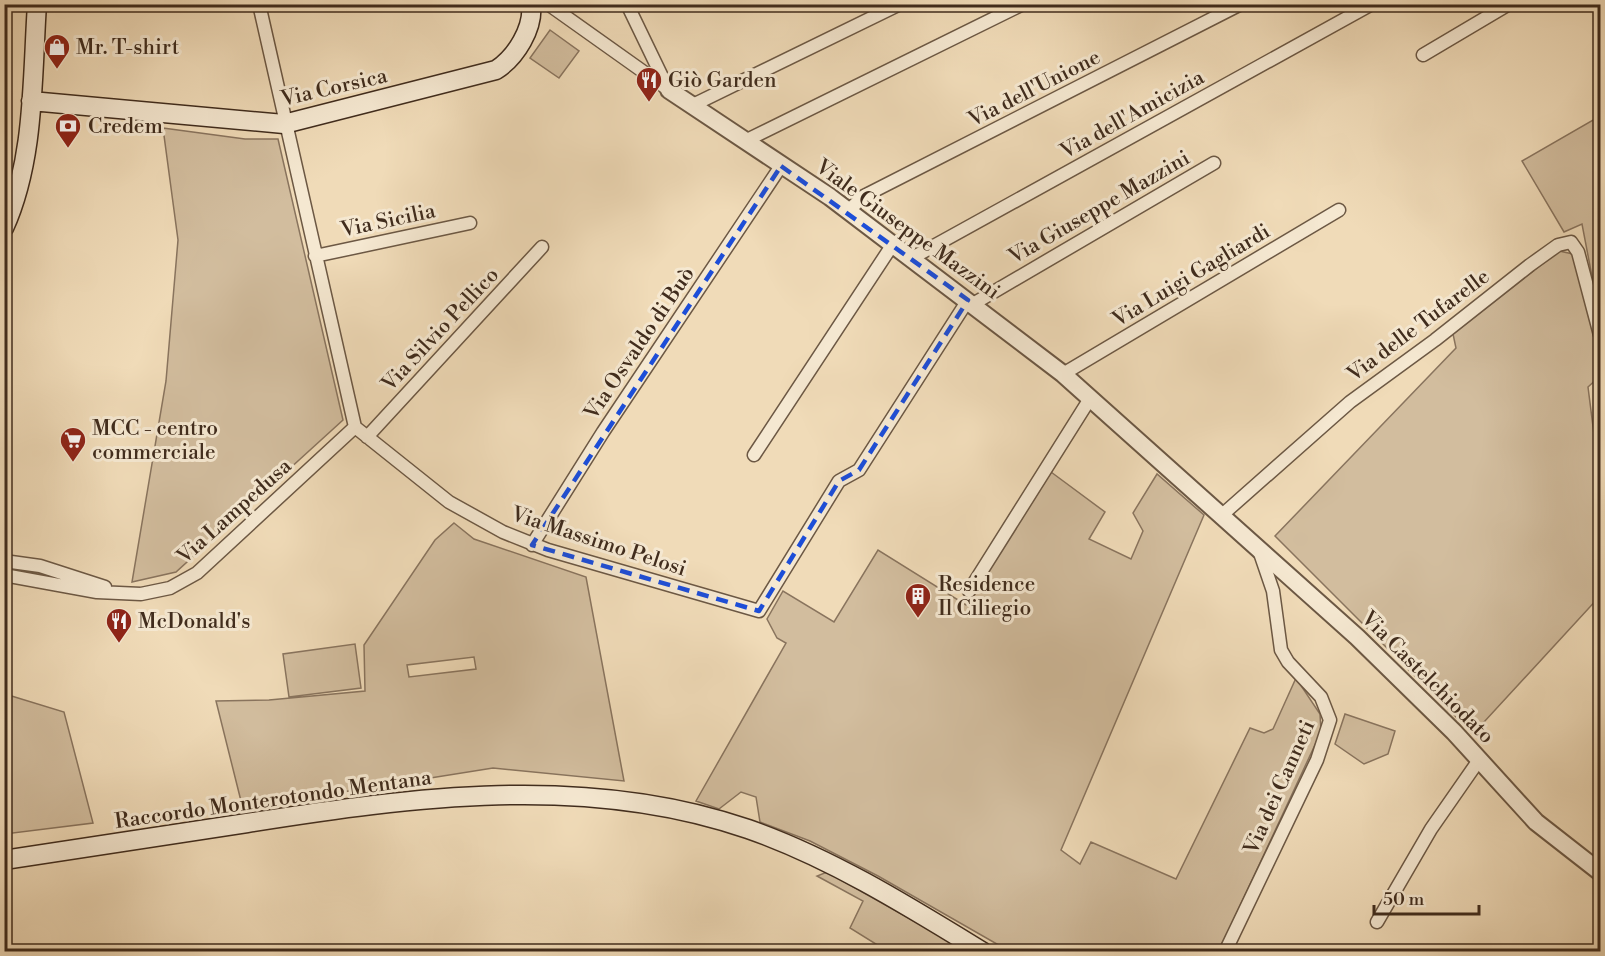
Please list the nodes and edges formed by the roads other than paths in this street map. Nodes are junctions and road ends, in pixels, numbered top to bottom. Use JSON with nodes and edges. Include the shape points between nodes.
{"nodes":[{"id":1,"x":37,"y":4,"type":"edge"},
{"id":2,"x":258,"y":4,"type":"edge"},
{"id":3,"x":531,"y":4,"type":"edge"},
{"id":4,"x":548,"y":4,"type":"edge"},
{"id":5,"x":627,"y":4,"type":"edge"},
{"id":6,"x":900,"y":4,"type":"edge"},
{"id":7,"x":1023,"y":4,"type":"edge"},
{"id":8,"x":1241,"y":4,"type":"edge"},
{"id":9,"x":1372,"y":4,"type":"edge"},
{"id":10,"x":1509,"y":4,"type":"edge"},
{"id":11,"x":1423,"y":55,"type":"dead end"},
{"id":12,"x":669,"y":90,"type":"junction"},
{"id":13,"x":31,"y":101,"type":"junction"},
{"id":14,"x":693,"y":105,"type":"junction"},
{"id":15,"x":284,"y":124,"type":"junction"},
{"id":16,"x":746,"y":141,"type":"junction"},
{"id":17,"x":1214,"y":163,"type":"dead end"},
{"id":18,"x":781,"y":166,"type":"junction"},
{"id":19,"x":1339,"y":210,"type":"dead end"},
{"id":20,"x":848,"y":211,"type":"junction"},
{"id":21,"x":470,"y":223,"type":"dead end"},
{"id":22,"x":4,"y":228,"type":"edge"},
{"id":23,"x":893,"y":244,"type":"junction"},
{"id":24,"x":542,"y":247,"type":"dead end"},
{"id":25,"x":315,"y":256,"type":"junction"},
{"id":26,"x":912,"y":258,"type":"junction"},
{"id":27,"x":1595,"y":294,"type":"edge"},
{"id":28,"x":970,"y":302,"type":"junction"},
{"id":29,"x":1600,"y":335,"type":"edge"},
{"id":30,"x":1063,"y":374,"type":"junction"},
{"id":31,"x":1091,"y":397,"type":"junction"},
{"id":32,"x":355,"y":428,"type":"junction"},
{"id":33,"x":367,"y":437,"type":"junction"},
{"id":34,"x":754,"y":454,"type":"dead end"},
{"id":35,"x":1222,"y":515,"type":"junction"},
{"id":36,"x":532,"y":544,"type":"junction"},
{"id":37,"x":1255,"y":544,"type":"junction"},
{"id":38,"x":4,"y":561,"type":"edge"},
{"id":39,"x":4,"y":575,"type":"edge"},
{"id":40,"x":969,"y":591,"type":"dead end"},
{"id":41,"x":124,"y":592,"type":"junction"},
{"id":42,"x":1479,"y":760,"type":"junction"},
{"id":43,"x":4,"y":860,"type":"edge"},
{"id":44,"x":1600,"y":872,"type":"edge"},
{"id":45,"x":1377,"y":922,"type":"dead end"},
{"id":46,"x":983,"y":951,"type":"edge"},
{"id":47,"x":1225,"y":951,"type":"edge"}],
"edges":[{"from":1,"to":13,"type":"main road"},
{"from":2,"to":15,"type":"street"},
{"from":3,"to":15,"type":"main road","name":"Via Corsica","via":[[526,33],[496,70]]},
{"from":4,"to":12,"type":"street","name":"Viale Giuseppe Mazzini"},
{"from":5,"to":12,"type":"street"},
{"from":6,"to":14,"type":"street"},
{"from":7,"to":16,"type":"street"},
{"from":8,"to":20,"type":"street","name":"Via dell'Unione","via":[[864,196]]},
{"from":9,"to":26,"type":"street","name":"Via dell'Amicizia"},
{"from":10,"to":11,"type":"street"},
{"from":12,"to":14,"type":"street","name":"Viale Giuseppe Mazzini"},
{"from":13,"to":15,"type":"main road","name":"Via Corsica"},
{"from":13,"to":22,"type":"main road","via":[[21,179]]},
{"from":14,"to":16,"type":"street","name":"Viale Giuseppe Mazzini"},
{"from":15,"to":25,"type":"street"},
{"from":16,"to":18,"type":"street","name":"Viale Giuseppe Mazzini"},
{"from":17,"to":28,"type":"street","name":"Via Giuseppe Mazzini"},
{"from":18,"to":20,"type":"street","name":"Viale Giuseppe Mazzini"},
{"from":18,"to":36,"type":"street","name":"Via Osvaldo di Buò"},
{"from":19,"to":30,"type":"street","name":"Via Luigi Gagliardi"},
{"from":20,"to":23,"type":"street","name":"Viale Giuseppe Mazzini"},
{"from":21,"to":25,"type":"street","name":"Via Sicilia"},
{"from":23,"to":26,"type":"street","name":"Viale Giuseppe Mazzini"},
{"from":23,"to":34,"type":"street"},
{"from":24,"to":33,"type":"street","name":"Via Silvio Pellico"},
{"from":25,"to":32,"type":"street"},
{"from":26,"to":28,"type":"street","name":"Viale Giuseppe Mazzini"},
{"from":27,"to":29,"type":"street","name":"Via delle Tufarelle"},
{"from":27,"to":35,"type":"street","name":"Via delle Tufarelle","via":[[1575,245],[1558,245],[1350,402]]},
{"from":28,"to":30,"type":"street","name":"Viale Giuseppe Mazzini"},
{"from":28,"to":36,"type":"street","name":"Via Massimo Pelosi","via":[[859,470],[839,481],[759,611]]},
{"from":30,"to":31,"type":"street","name":"Viale Giuseppe Mazzini"},
{"from":31,"to":35,"type":"street","name":"Viale Giuseppe Mazzini"},
{"from":31,"to":40,"type":"street"},
{"from":32,"to":33,"type":"street","name":"Via Massimo Pelosi"},
{"from":32,"to":41,"type":"street","name":"Via Lampedusa","via":[[197,573],[154,593]]},
{"from":33,"to":36,"type":"street","name":"Via Massimo Pelosi","via":[[455,506]]},
{"from":35,"to":37,"type":"street","name":"Via Castelchiodato"},
{"from":37,"to":42,"type":"street","name":"Via Castelchiodato","via":[[1357,637]]},
{"from":37,"to":47,"type":"street","name":"Via dei Canneti","via":[[1273,591],[1281,650],[1321,697],[1330,720],[1317,760]]},
{"from":38,"to":41,"type":"street","name":"Via Lampedusa","via":[[40,566]]},
{"from":39,"to":41,"type":"street","name":"Via Lampedusa","via":[[97,592]]},
{"from":42,"to":44,"type":"street","name":"Via Castelchiodato","via":[[1536,822]]},
{"from":42,"to":45,"type":"street","via":[[1431,829]]},
{"from":43,"to":46,"type":"main road","name":"Raccordo Monterotondo Mentana","via":[[406,801],[518,795],[615,799],[705,816],[781,842],[892,897]]}]}
